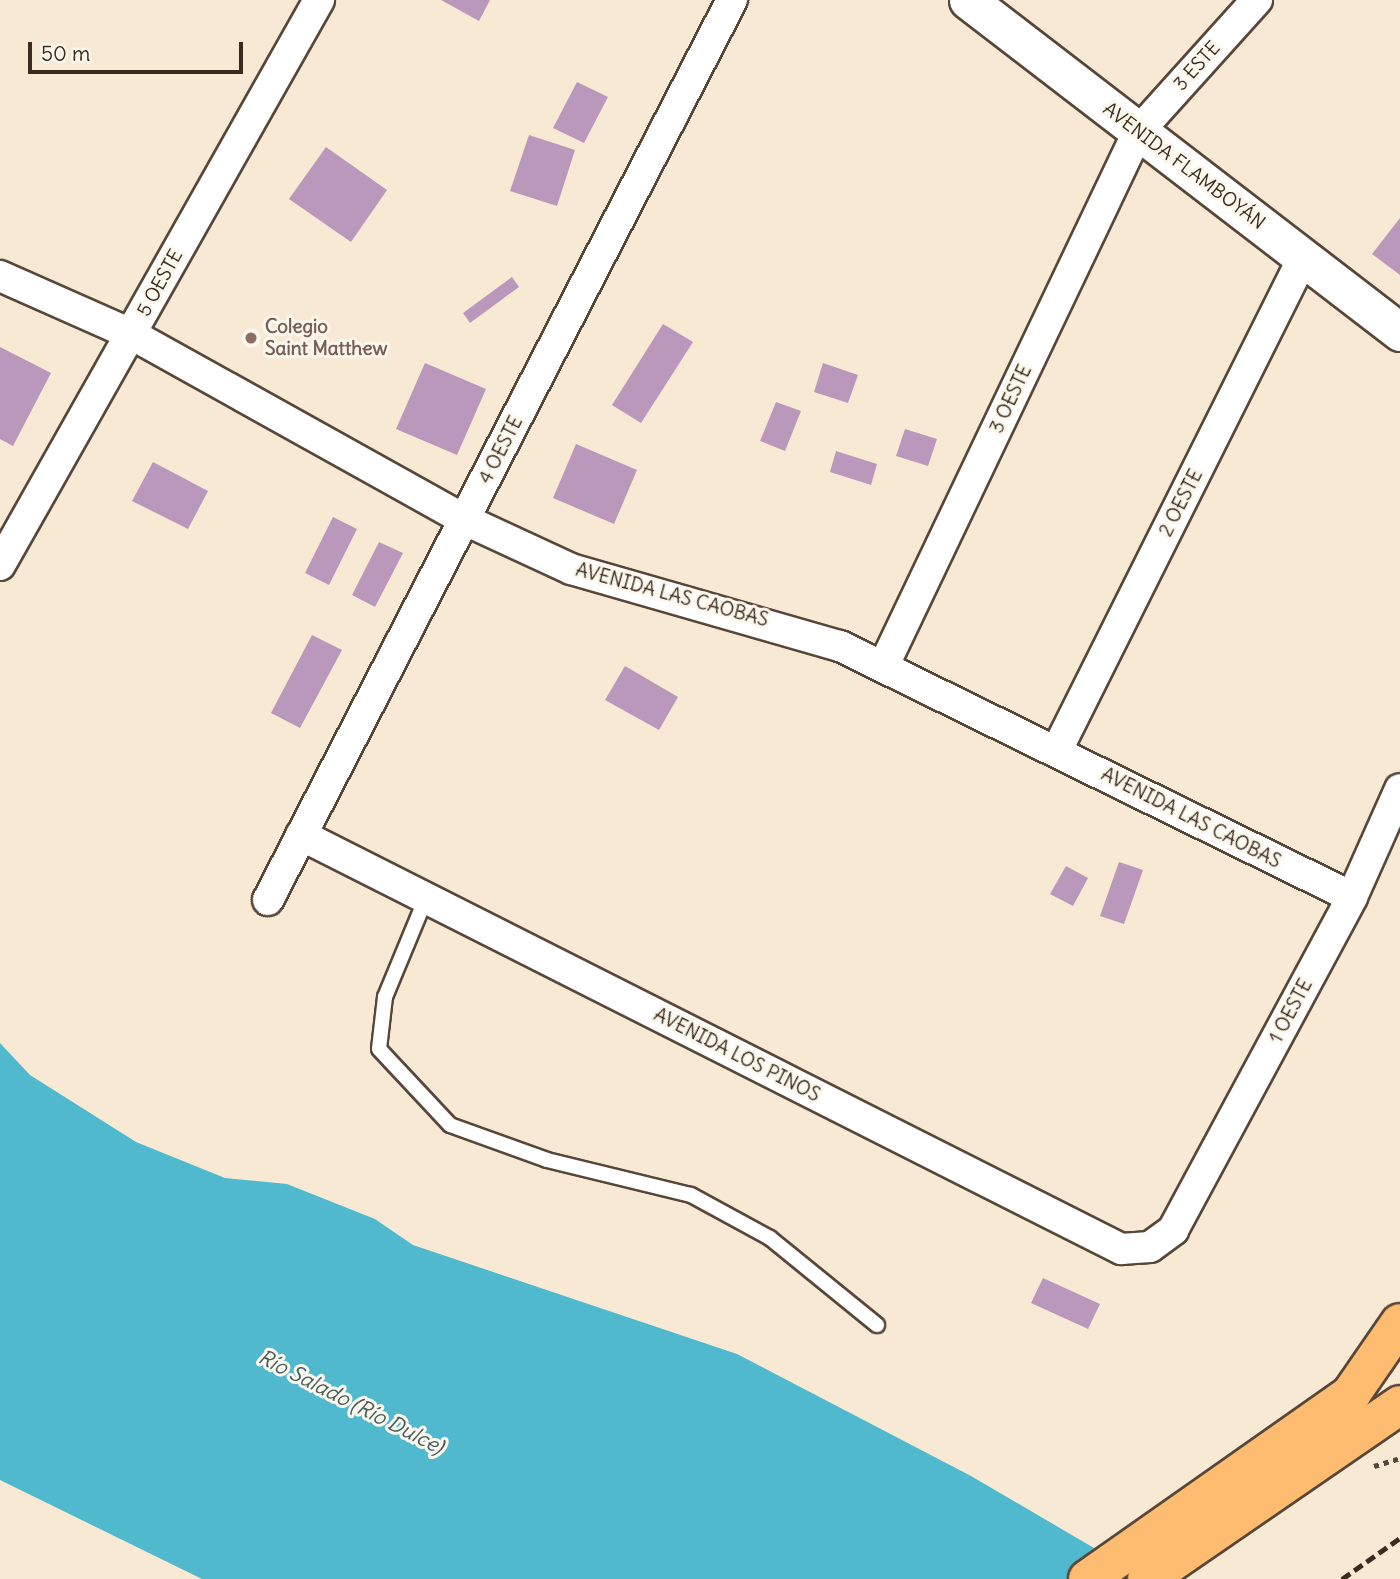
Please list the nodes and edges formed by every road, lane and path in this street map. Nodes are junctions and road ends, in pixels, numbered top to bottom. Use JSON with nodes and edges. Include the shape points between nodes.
{"nodes":[{"id":1,"x":319,"y":0,"type":"edge"},
{"id":2,"x":732,"y":0,"type":"edge"},
{"id":3,"x":968,"y":0,"type":"edge"},
{"id":4,"x":1257,"y":0,"type":"edge"},
{"id":5,"x":1138,"y":132,"type":"junction"},
{"id":6,"x":1304,"y":256,"type":"junction"},
{"id":7,"x":0,"y":276,"type":"edge"},
{"id":8,"x":1400,"y":332,"type":"edge"},
{"id":9,"x":131,"y":334,"type":"junction"},
{"id":10,"x":466,"y":520,"type":"junction"},
{"id":11,"x":0,"y":565,"type":"edge"},
{"id":12,"x":884,"y":666,"type":"junction"},
{"id":13,"x":1057,"y":750,"type":"junction"},
{"id":14,"x":1400,"y":789,"type":"edge"},
{"id":15,"x":301,"y":835,"type":"junction"},
{"id":16,"x":1352,"y":897,"type":"junction"},
{"id":17,"x":426,"y":898,"type":"junction"},
{"id":18,"x":268,"y":900,"type":"dead end"},
{"id":19,"x":1173,"y":1230,"type":"joint"},
{"id":20,"x":1400,"y":1323,"type":"edge"},
{"id":21,"x":877,"y":1325,"type":"dead end"},
{"id":22,"x":1400,"y":1405,"type":"edge"},
{"id":23,"x":1200,"y":1521,"type":"junction"},
{"id":24,"x":1088,"y":1579,"type":"edge"},
{"id":25,"x":1147,"y":1579,"type":"edge"}],
"edges":[{"from":1,"to":9,"type":"street","name":"5 OESTE"},
{"from":2,"to":10,"type":"street","name":"4 OESTE"},
{"from":3,"to":5,"type":"street","name":"AVENIDA FLAMBOYÁN"},
{"from":4,"to":5,"type":"street","name":"3 ESTE"},
{"from":5,"to":6,"type":"street","name":"AVENIDA FLAMBOYÁN"},
{"from":5,"to":12,"type":"street","name":"3 OESTE"},
{"from":6,"to":8,"type":"street","name":"AVENIDA FLAMBOYÁN"},
{"from":6,"to":13,"type":"street","name":"2 OESTE"},
{"from":7,"to":9,"type":"street","name":"AVENIDA LAS CAOBAS"},
{"from":9,"to":10,"type":"street","name":"AVENIDA LAS CAOBAS"},
{"from":9,"to":11,"type":"street","name":"5 OESTE"},
{"from":10,"to":12,"type":"street","name":"AVENIDA LAS CAOBAS","via":[[571,569],[794,628]]},
{"from":10,"to":15,"type":"street","name":"4 OESTE"},
{"from":12,"to":13,"type":"street","name":"AVENIDA LAS CAOBAS"},
{"from":13,"to":16,"type":"street","name":"AVENIDA LAS CAOBAS"},
{"from":14,"to":16,"type":"street","name":"1 OESTE"},
{"from":15,"to":17,"type":"street","name":"AVENIDA LOS PINOS"},
{"from":15,"to":18,"type":"street","name":"4 OESTE"},
{"from":16,"to":19,"type":"street","name":"1 OESTE"},
{"from":17,"to":19,"type":"street","name":"AVENIDA LOS PINOS","via":[[1121,1249],[1150,1247]]},
{"from":17,"to":21,"type":"lane","via":[[385,997],[379,1049],[450,1125],[547,1160],[691,1195],[770,1238]]},
{"from":20,"to":23,"type":"main road","via":[[1351,1394]]},
{"from":22,"to":23,"type":"main road"},
{"from":23,"to":24,"type":"main road"},
{"from":23,"to":25,"type":"main road"}]}
